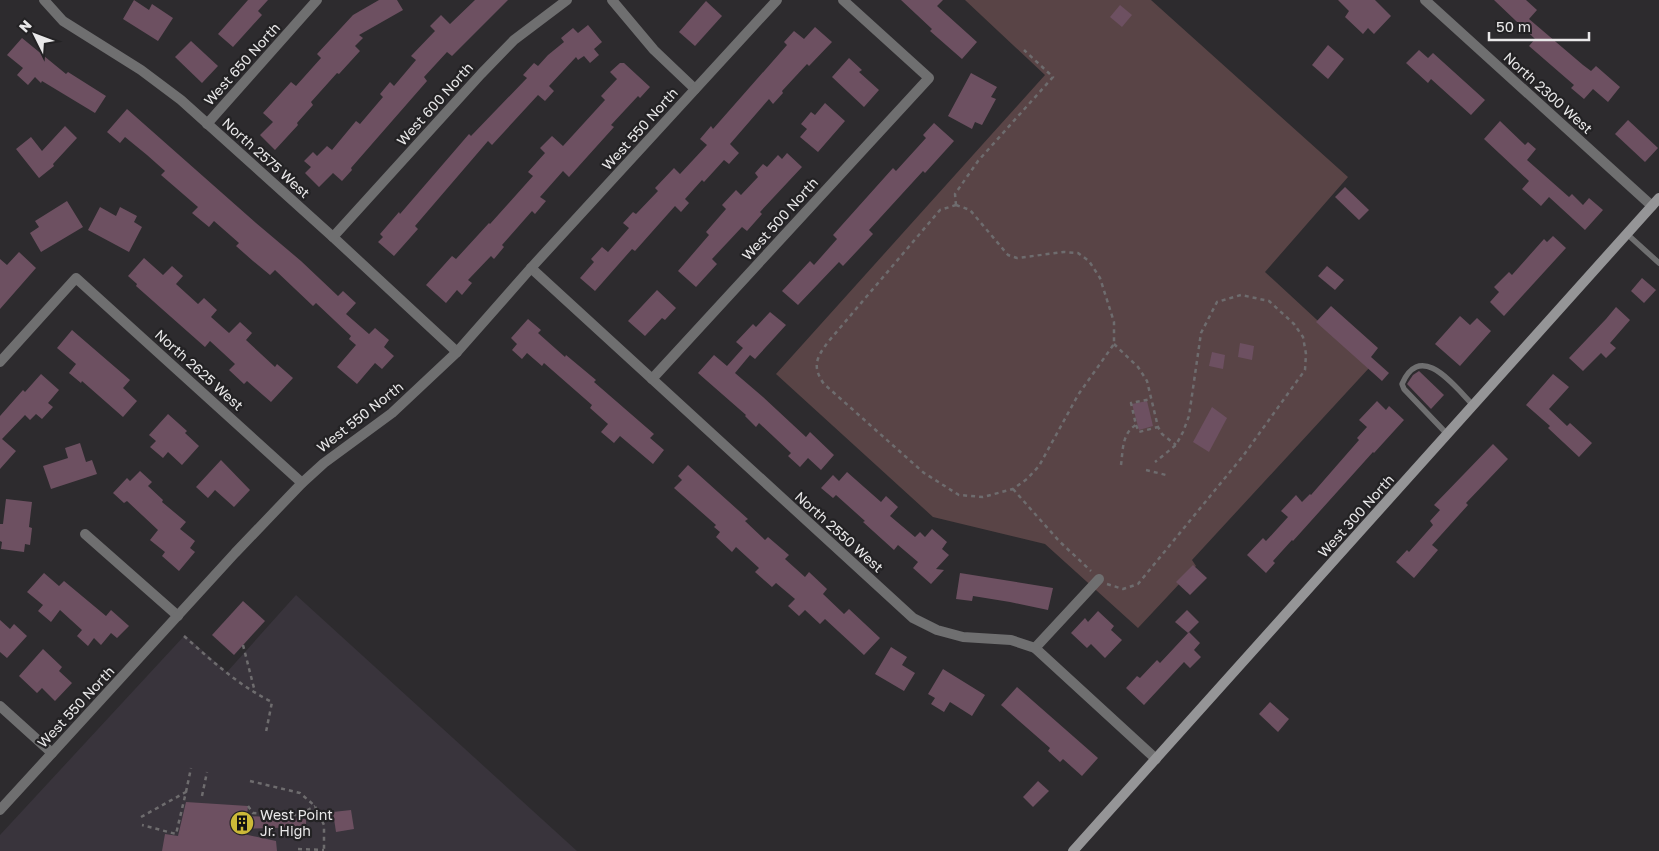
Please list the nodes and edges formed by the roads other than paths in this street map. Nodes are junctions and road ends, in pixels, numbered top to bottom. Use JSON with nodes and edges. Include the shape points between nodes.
{"nodes":[{"id":1,"x":44,"y":0,"type":"edge"},
{"id":2,"x":317,"y":0,"type":"edge"},
{"id":3,"x":567,"y":0,"type":"edge"},
{"id":4,"x":612,"y":0,"type":"edge"},
{"id":5,"x":777,"y":0,"type":"edge"},
{"id":6,"x":843,"y":0,"type":"edge"},
{"id":7,"x":1425,"y":0,"type":"edge"},
{"id":8,"x":695,"y":90,"type":"junction"},
{"id":9,"x":207,"y":124,"type":"junction"},
{"id":10,"x":1659,"y":198,"type":"edge"},
{"id":11,"x":1652,"y":206,"type":"junction"},
{"id":12,"x":1627,"y":234,"type":"junction"},
{"id":13,"x":334,"y":238,"type":"junction"},
{"id":14,"x":1659,"y":263,"type":"edge"},
{"id":15,"x":531,"y":268,"type":"junction"},
{"id":16,"x":457,"y":352,"type":"junction"},
{"id":17,"x":0,"y":362,"type":"edge"},
{"id":18,"x":652,"y":379,"type":"junction"},
{"id":19,"x":1474,"y":406,"type":"junction"},
{"id":20,"x":1447,"y":434,"type":"junction"},
{"id":21,"x":302,"y":483,"type":"junction"},
{"id":22,"x":84,"y":534,"type":"dead end"},
{"id":23,"x":1098,"y":578,"type":"road end"},
{"id":24,"x":178,"y":616,"type":"junction"},
{"id":25,"x":1035,"y":648,"type":"junction"},
{"id":26,"x":0,"y":706,"type":"edge"},
{"id":27,"x":52,"y":753,"type":"junction"},
{"id":28,"x":1156,"y":759,"type":"junction"},
{"id":29,"x":0,"y":810,"type":"edge"},
{"id":30,"x":1073,"y":851,"type":"edge"}],
"edges":[{"from":1,"to":9,"type":"street","name":"North 2575 West","via":[[63,21],[141,70]]},
{"from":2,"to":9,"type":"street","name":"West 650 North"},
{"from":3,"to":13,"type":"street","name":"West 600 North","via":[[514,40]]},
{"from":4,"to":8,"type":"street","via":[[654,50]]},
{"from":5,"to":8,"type":"street","name":"West 550 North"},
{"from":6,"to":18,"type":"street","name":"West 500 North","via":[[929,78]]},
{"from":7,"to":11,"type":"street","name":"North 2300 West"},
{"from":8,"to":15,"type":"street","name":"West 550 North"},
{"from":9,"to":13,"type":"street","name":"North 2575 West"},
{"from":10,"to":11,"type":"main road","name":"West 300 North"},
{"from":11,"to":12,"type":"main road","name":"West 300 North"},
{"from":12,"to":14,"type":"lane"},
{"from":12,"to":19,"type":"main road","name":"West 300 North"},
{"from":13,"to":16,"type":"street","name":"North 2575 West"},
{"from":15,"to":16,"type":"street","name":"West 550 North"},
{"from":15,"to":18,"type":"street","name":"North 2550 West"},
{"from":16,"to":21,"type":"street","name":"West 550 North","via":[[392,413]]},
{"from":17,"to":21,"type":"street","name":"North 2625 West","via":[[76,278]]},
{"from":18,"to":25,"type":"street","name":"North 2550 West","via":[[913,618],[963,638],[1011,640]]},
{"from":19,"to":20,"type":"main road","name":"West 300 North"},
{"from":19,"to":20,"type":"lane","via":[[1448,379],[1431,367],[1417,366],[1404,379],[1404,389]]},
{"from":20,"to":28,"type":"main road","name":"West 300 North"},
{"from":21,"to":24,"type":"street","name":"West 550 North"},
{"from":22,"to":24,"type":"street"},
{"from":23,"to":25,"type":"street"},
{"from":24,"to":27,"type":"street","name":"West 550 North"},
{"from":25,"to":28,"type":"street","name":"North 2550 West"},
{"from":26,"to":27,"type":"street"},
{"from":27,"to":29,"type":"street","name":"West 550 North"},
{"from":28,"to":30,"type":"main road","name":"West 300 North"}]}
